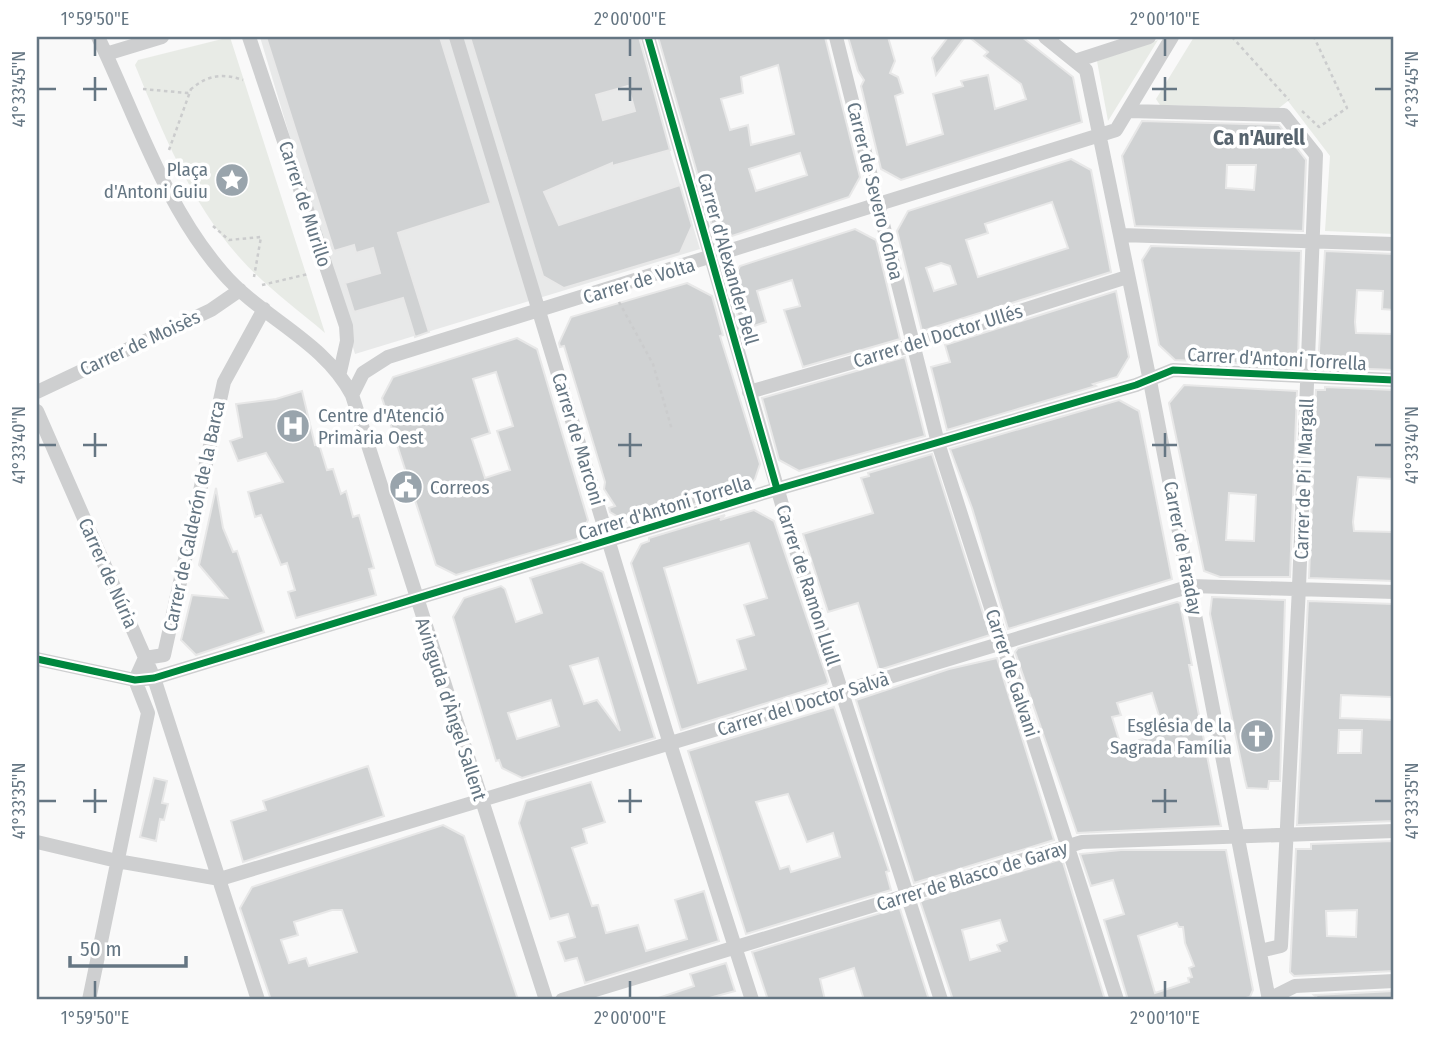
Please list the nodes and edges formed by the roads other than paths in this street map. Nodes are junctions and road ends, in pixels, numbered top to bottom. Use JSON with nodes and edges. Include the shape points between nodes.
{"nodes":[{"id":1,"x":99,"y":37,"type":"edge"},
{"id":2,"x":162,"y":37,"type":"edge"},
{"id":3,"x":249,"y":37,"type":"edge"},
{"id":4,"x":456,"y":37,"type":"edge"},
{"id":5,"x":648,"y":37,"type":"edge"},
{"id":6,"x":836,"y":37,"type":"edge"},
{"id":7,"x":1045,"y":37,"type":"edge"},
{"id":8,"x":1149,"y":37,"type":"edge"},
{"id":9,"x":1172,"y":37,"type":"edge"},
{"id":10,"x":107,"y":54,"type":"junction"},
{"id":11,"x":1075,"y":61,"type":"junction"},
{"id":12,"x":1129,"y":111,"type":"junction"},
{"id":13,"x":1101,"y":136,"type":"junction"},
{"id":14,"x":879,"y":204,"type":"junction"},
{"id":15,"x":1121,"y":235,"type":"junction"},
{"id":16,"x":1312,"y":241,"type":"junction"},
{"id":17,"x":1394,"y":244,"type":"edge"},
{"id":18,"x":712,"y":258,"type":"junction"},
{"id":19,"x":1127,"y":277,"type":"junction"},
{"id":20,"x":240,"y":290,"type":"junction"},
{"id":21,"x":264,"y":309,"type":"junction"},
{"id":22,"x":537,"y":312,"type":"junction"},
{"id":23,"x":913,"y":345,"type":"junction"},
{"id":24,"x":340,"y":372,"type":"junction"},
{"id":25,"x":1308,"y":377,"type":"junction"},
{"id":26,"x":1394,"y":380,"type":"edge"},
{"id":27,"x":1150,"y":381,"type":"junction"},
{"id":28,"x":749,"y":391,"type":"junction"},
{"id":29,"x":37,"y":392,"type":"edge"},
{"id":30,"x":352,"y":395,"type":"junction"},
{"id":31,"x":37,"y":411,"type":"edge"},
{"id":32,"x":938,"y":443,"type":"junction"},
{"id":33,"x":777,"y":489,"type":"junction"},
{"id":34,"x":610,"y":541,"type":"junction"},
{"id":35,"x":1191,"y":586,"type":"junction"},
{"id":36,"x":1300,"y":587,"type":"junction"},
{"id":37,"x":1394,"y":592,"type":"edge"},
{"id":38,"x":416,"y":599,"type":"junction"},
{"id":39,"x":1003,"y":642,"type":"junction"},
{"id":40,"x":145,"y":658,"type":"junction"},
{"id":41,"x":37,"y":659,"type":"edge"},
{"id":42,"x":154,"y":678,"type":"junction"},
{"id":43,"x":135,"y":680,"type":"junction"},
{"id":44,"x":843,"y":692,"type":"junction"},
{"id":45,"x":144,"y":733,"type":"junction"},
{"id":46,"x":173,"y":738,"type":"junction"},
{"id":47,"x":670,"y":744,"type":"junction"},
{"id":48,"x":482,"y":802,"type":"junction"},
{"id":49,"x":1394,"y":831,"type":"edge"},
{"id":50,"x":1237,"y":835,"type":"junction"},
{"id":51,"x":1287,"y":836,"type":"junction"},
{"id":52,"x":37,"y":842,"type":"edge"},
{"id":53,"x":1068,"y":848,"type":"junction"},
{"id":54,"x":117,"y":861,"type":"junction"},
{"id":55,"x":220,"y":879,"type":"junction"},
{"id":56,"x":906,"y":895,"type":"junction"},
{"id":57,"x":736,"y":947,"type":"junction"},
{"id":58,"x":1260,"y":951,"type":"junction"},
{"id":59,"x":1394,"y":981,"type":"edge"},
{"id":60,"x":89,"y":1000,"type":"edge"},
{"id":61,"x":258,"y":1000,"type":"edge"},
{"id":62,"x":546,"y":1000,"type":"edge"},
{"id":63,"x":562,"y":1000,"type":"edge"},
{"id":64,"x":752,"y":1000,"type":"edge"},
{"id":65,"x":941,"y":1000,"type":"edge"},
{"id":66,"x":1117,"y":1000,"type":"edge"},
{"id":67,"x":1268,"y":1000,"type":"edge"}],
"edges":[{"from":1,"to":10,"type":"street"},
{"from":2,"to":10,"type":"street"},
{"from":3,"to":24,"type":"street","name":"Carrer de Murillo","via":[[346,326]]},
{"from":4,"to":22,"type":"street","name":"Carrer de Marconi"},
{"from":5,"to":18,"type":"street","name":"Carrer d'Alexander Bell"},
{"from":6,"to":14,"type":"street","name":"Carrer de Severo Ochoa"},
{"from":7,"to":11,"type":"street"},
{"from":8,"to":11,"type":"street"},
{"from":9,"to":12,"type":"street"},
{"from":10,"to":20,"type":"street","via":[[165,184],[195,236]]},
{"from":11,"to":13,"type":"street","name":"Carrer de Faraday","via":[[1086,70]]},
{"from":12,"to":13,"type":"street","via":[[1116,130]]},
{"from":12,"to":16,"type":"street","name":"Carrer de Pi i Margall","via":[[1284,115],[1316,155]]},
{"from":13,"to":14,"type":"street","name":"Carrer de Volta"},
{"from":13,"to":15,"type":"street","name":"Carrer de Faraday"},
{"from":14,"to":18,"type":"street","name":"Carrer de Volta"},
{"from":14,"to":23,"type":"street","name":"Carrer de Severo Ochoa"},
{"from":15,"to":16,"type":"street"},
{"from":15,"to":19,"type":"street","name":"Carrer de Faraday"},
{"from":16,"to":17,"type":"street"},
{"from":16,"to":25,"type":"street","name":"Carrer de Pi i Margall"},
{"from":18,"to":22,"type":"street","name":"Carrer de Volta"},
{"from":18,"to":28,"type":"street","name":"Carrer d'Alexander Bell"},
{"from":19,"to":23,"type":"street","name":"Carrer del Doctor Ullés"},
{"from":19,"to":27,"type":"street","name":"Carrer de Faraday"},
{"from":20,"to":21,"type":"street"},
{"from":20,"to":29,"type":"street","name":"Carrer de Moisès","via":[[211,310]]},
{"from":21,"to":24,"type":"street"},
{"from":21,"to":40,"type":"street","name":"Carrer de Calderón de la Barca","via":[[223,382],[164,655]]},
{"from":22,"to":30,"type":"street","name":"Carrer de Volta","via":[[388,357],[363,373]]},
{"from":22,"to":34,"type":"street","name":"Carrer de Marconi"},
{"from":23,"to":28,"type":"street","name":"Carrer del Doctor Ullés"},
{"from":23,"to":32,"type":"street","name":"Carrer de Galvani"},
{"from":24,"to":30,"type":"street","name":"Avinguda d'Àngel Sallent"},
{"from":25,"to":26,"type":"street","name":"Carrer d'Antoni Torrella"},
{"from":25,"to":27,"type":"street","name":"Carrer d'Antoni Torrella","via":[[1173,370]]},
{"from":25,"to":36,"type":"street","name":"Carrer de Pi i Margall"},
{"from":27,"to":32,"type":"street","name":"Carrer d'Antoni Torrella"},
{"from":27,"to":35,"type":"street","name":"Carrer de Faraday"},
{"from":28,"to":33,"type":"street","name":"Carrer d'Alexander Bell"},
{"from":30,"to":38,"type":"street","name":"Avinguda d'Àngel Sallent"},
{"from":31,"to":40,"type":"street","name":"Carrer de Núria"},
{"from":32,"to":33,"type":"street","name":"Carrer d'Antoni Torrella"},
{"from":32,"to":39,"type":"street","name":"Carrer de Galvani"},
{"from":33,"to":34,"type":"street","name":"Carrer d'Antoni Torrella"},
{"from":33,"to":44,"type":"street","name":"Carrer de Ramon Llull"},
{"from":34,"to":38,"type":"street","name":"Carrer d'Antoni Torrella"},
{"from":34,"to":47,"type":"street","name":"Carrer de Marconi"},
{"from":35,"to":36,"type":"street","name":"Carrer del Doctor Salvà"},
{"from":35,"to":39,"type":"street","name":"Carrer del Doctor Salvà"},
{"from":35,"to":50,"type":"street","name":"Carrer de Faraday"},
{"from":36,"to":37,"type":"street","name":"Carrer del Doctor Salvà"},
{"from":36,"to":51,"type":"street","name":"Carrer de Pi i Margall"},
{"from":38,"to":42,"type":"street","name":"Carrer d'Antoni Torrella"},
{"from":38,"to":48,"type":"street","name":"Avinguda d'Àngel Sallent"},
{"from":39,"to":44,"type":"street","name":"Carrer del Doctor Salvà"},
{"from":39,"to":53,"type":"street","name":"Carrer de Galvani"},
{"from":40,"to":42,"type":"street","name":"Carrer de Núria"},
{"from":40,"to":43,"type":"street","name":"Carrer de Calderón de la Barca"},
{"from":41,"to":43,"type":"street","name":"Carrer d'Antoni Torrella"},
{"from":42,"to":43,"type":"street","name":"Carrer d'Antoni Torrella"},
{"from":42,"to":46,"type":"street","name":"Carrer de Núria"},
{"from":43,"to":45,"type":"street","via":[[148,713]]},
{"from":44,"to":47,"type":"street","name":"Carrer del Doctor Salvà"},
{"from":44,"to":56,"type":"street","name":"Carrer de Ramon Llull"},
{"from":45,"to":46,"type":"street"},
{"from":45,"to":54,"type":"street"},
{"from":46,"to":55,"type":"street","name":"Carrer de Núria"},
{"from":47,"to":48,"type":"street","name":"Carrer del Doctor Salvà"},
{"from":47,"to":57,"type":"street","name":"Carrer de Marconi"},
{"from":48,"to":55,"type":"street","name":"Carrer del Doctor Salvà"},
{"from":48,"to":62,"type":"street","name":"Avinguda d'Àngel Sallent"},
{"from":49,"to":51,"type":"street","name":"Carrer de Blasco de Garay"},
{"from":50,"to":51,"type":"street","name":"Carrer de Blasco de Garay"},
{"from":50,"to":53,"type":"street","name":"Carrer de Blasco de Garay","via":[[1082,842]]},
{"from":50,"to":58,"type":"street","name":"Carrer de Faraday"},
{"from":51,"to":58,"type":"street","name":"Carrer de Pi i Margall","via":[[1281,946]]},
{"from":52,"to":54,"type":"street"},
{"from":53,"to":56,"type":"street","name":"Carrer de Blasco de Garay"},
{"from":53,"to":66,"type":"street","name":"Carrer de Galvani"},
{"from":54,"to":55,"type":"street"},
{"from":54,"to":60,"type":"street"},
{"from":55,"to":61,"type":"street","name":"Carrer de Núria"},
{"from":56,"to":57,"type":"street","name":"Carrer de Blasco de Garay"},
{"from":56,"to":65,"type":"street","name":"Carrer de Ramon Llull"},
{"from":57,"to":63,"type":"street","name":"Carrer de Blasco de Garay"},
{"from":57,"to":64,"type":"street","name":"Carrer de Marconi"},
{"from":58,"to":67,"type":"street","name":"Carrer de Faraday"},
{"from":59,"to":67,"type":"street","via":[[1295,986]]}]}
